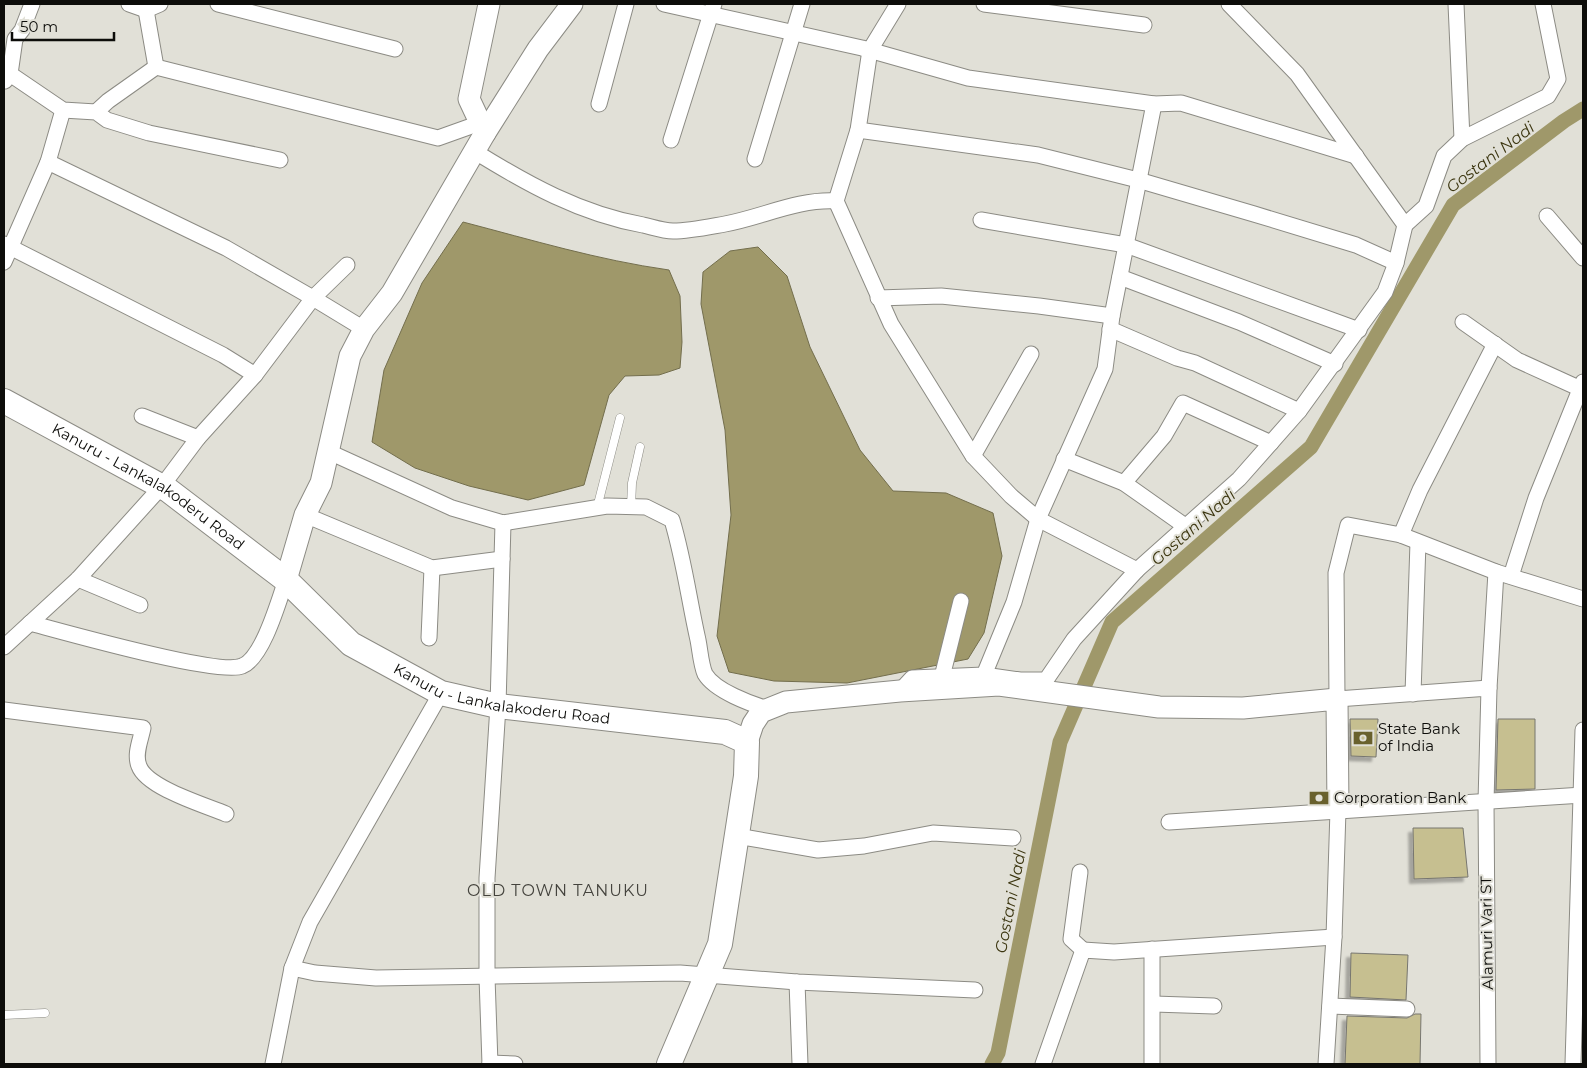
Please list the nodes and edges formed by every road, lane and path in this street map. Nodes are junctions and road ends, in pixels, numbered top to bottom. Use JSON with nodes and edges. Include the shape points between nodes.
{"nodes":[{"id":1,"x":32,"y":4,"type":"edge"},
{"id":2,"x":129,"y":4,"type":"edge"},
{"id":3,"x":218,"y":4,"type":"edge"},
{"id":4,"x":489,"y":4,"type":"edge"},
{"id":5,"x":572,"y":4,"type":"edge"},
{"id":6,"x":626,"y":4,"type":"edge"},
{"id":7,"x":664,"y":4,"type":"edge"},
{"id":8,"x":802,"y":4,"type":"edge"},
{"id":9,"x":898,"y":4,"type":"edge"},
{"id":10,"x":984,"y":4,"type":"edge"},
{"id":11,"x":1229,"y":4,"type":"edge"},
{"id":12,"x":1456,"y":4,"type":"edge"},
{"id":13,"x":1543,"y":4,"type":"edge"},
{"id":14,"x":153,"y":7,"type":"edge"},
{"id":15,"x":712,"y":9,"type":"edge"},
{"id":16,"x":1144,"y":25,"type":"dead end"},
{"id":17,"x":794,"y":33,"type":"junction"},
{"id":18,"x":9,"y":37,"type":"edge"},
{"id":19,"x":394,"y":49,"type":"dead end"},
{"id":20,"x":870,"y":50,"type":"junction"},
{"id":21,"x":156,"y":67,"type":"junction"},
{"id":22,"x":7,"y":78,"type":"edge"},
{"id":23,"x":599,"y":104,"type":"dead end"},
{"id":24,"x":1154,"y":104,"type":"junction"},
{"id":25,"x":63,"y":110,"type":"junction"},
{"id":26,"x":96,"y":112,"type":"junction"},
{"id":27,"x":858,"y":130,"type":"junction"},
{"id":28,"x":480,"y":136,"type":"junction"},
{"id":29,"x":1462,"y":139,"type":"junction"},
{"id":30,"x":672,"y":140,"type":"dead end"},
{"id":31,"x":1356,"y":156,"type":"junction"},
{"id":32,"x":755,"y":159,"type":"dead end"},
{"id":33,"x":280,"y":160,"type":"dead end"},
{"id":34,"x":48,"y":162,"type":"junction"},
{"id":35,"x":1138,"y":180,"type":"junction"},
{"id":36,"x":836,"y":201,"type":"junction"},
{"id":37,"x":1547,"y":216,"type":"dead end"},
{"id":38,"x":981,"y":220,"type":"dead end"},
{"id":39,"x":1405,"y":225,"type":"junction"},
{"id":40,"x":1126,"y":245,"type":"junction"},
{"id":41,"x":8,"y":246,"type":"edge"},
{"id":42,"x":1583,"y":258,"type":"edge"},
{"id":43,"x":4,"y":262,"type":"edge"},
{"id":44,"x":1396,"y":263,"type":"junction"},
{"id":45,"x":347,"y":265,"type":"dead end"},
{"id":46,"x":1120,"y":277,"type":"junction"},
{"id":47,"x":314,"y":298,"type":"junction"},
{"id":48,"x":878,"y":298,"type":"junction"},
{"id":49,"x":1463,"y":322,"type":"dead end"},
{"id":50,"x":1111,"y":323,"type":"junction"},
{"id":51,"x":364,"y":329,"type":"junction"},
{"id":52,"x":1359,"y":330,"type":"junction"},
{"id":53,"x":1495,"y":344,"type":"junction"},
{"id":54,"x":1031,"y":354,"type":"dead end"},
{"id":55,"x":1335,"y":364,"type":"junction"},
{"id":56,"x":255,"y":375,"type":"junction"},
{"id":57,"x":1582,"y":387,"type":"edge"},
{"id":58,"x":4,"y":401,"type":"edge"},
{"id":59,"x":1299,"y":411,"type":"junction"},
{"id":60,"x":142,"y":416,"type":"dead end"},
{"id":61,"x":620,"y":418,"type":"dead end"},
{"id":62,"x":198,"y":438,"type":"junction"},
{"id":63,"x":1271,"y":443,"type":"junction"},
{"id":64,"x":640,"y":447,"type":"dead end"},
{"id":65,"x":327,"y":451,"type":"junction"},
{"id":66,"x":973,"y":456,"type":"junction"},
{"id":67,"x":1064,"y":460,"type":"junction"},
{"id":68,"x":1124,"y":483,"type":"junction"},
{"id":69,"x":157,"y":484,"type":"junction"},
{"id":70,"x":631,"y":506,"type":"junction"},
{"id":71,"x":597,"y":508,"type":"junction"},
{"id":72,"x":305,"y":515,"type":"junction"},
{"id":73,"x":1038,"y":519,"type":"junction"},
{"id":74,"x":503,"y":523,"type":"junction"},
{"id":75,"x":1184,"y":526,"type":"junction"},
{"id":76,"x":1401,"y":535,"type":"junction"},
{"id":77,"x":1418,"y":542,"type":"junction"},
{"id":78,"x":502,"y":559,"type":"junction"},
{"id":79,"x":432,"y":568,"type":"junction"},
{"id":80,"x":1137,"y":570,"type":"junction"},
{"id":81,"x":1496,"y":572,"type":"junction"},
{"id":82,"x":1510,"y":576,"type":"junction"},
{"id":83,"x":78,"y":578,"type":"junction"},
{"id":84,"x":286,"y":580,"type":"junction"},
{"id":85,"x":1583,"y":599,"type":"edge"},
{"id":86,"x":961,"y":601,"type":"dead end"},
{"id":87,"x":140,"y":604,"type":"dead end"},
{"id":88,"x":30,"y":623,"type":"junction"},
{"id":89,"x":429,"y":638,"type":"dead end"},
{"id":90,"x":4,"y":647,"type":"edge"},
{"id":91,"x":984,"y":675,"type":"junction"},
{"id":92,"x":942,"y":677,"type":"junction"},
{"id":93,"x":1489,"y":688,"type":"junction"},
{"id":94,"x":900,"y":691,"type":"junction"},
{"id":95,"x":441,"y":693,"type":"junction"},
{"id":96,"x":1413,"y":694,"type":"junction"},
{"id":97,"x":1337,"y":699,"type":"junction"},
{"id":98,"x":498,"y":706,"type":"junction"},
{"id":99,"x":768,"y":709,"type":"junction"},
{"id":100,"x":4,"y":710,"type":"edge"},
{"id":101,"x":1583,"y":730,"type":"edge"},
{"id":102,"x":747,"y":742,"type":"junction"},
{"id":103,"x":1583,"y":795,"type":"edge"},
{"id":104,"x":1486,"y":802,"type":"junction"},
{"id":105,"x":1338,"y":810,"type":"junction"},
{"id":106,"x":226,"y":814,"type":"dead end"},
{"id":107,"x":1169,"y":822,"type":"dead end"},
{"id":108,"x":737,"y":836,"type":"junction"},
{"id":109,"x":1013,"y":838,"type":"dead end"},
{"id":110,"x":1080,"y":872,"type":"dead end"},
{"id":111,"x":1581,"y":887,"type":"edge"},
{"id":112,"x":1334,"y":937,"type":"junction"},
{"id":113,"x":1152,"y":949,"type":"junction"},
{"id":114,"x":1083,"y":950,"type":"junction"},
{"id":115,"x":292,"y":968,"type":"junction"},
{"id":116,"x":707,"y":975,"type":"junction"},
{"id":117,"x":487,"y":977,"type":"junction"},
{"id":118,"x":1579,"y":980,"type":"edge"},
{"id":119,"x":797,"y":982,"type":"junction"},
{"id":120,"x":975,"y":990,"type":"dead end"},
{"id":121,"x":1154,"y":1004,"type":"junction"},
{"id":122,"x":1214,"y":1006,"type":"dead end"},
{"id":123,"x":1330,"y":1006,"type":"junction"},
{"id":124,"x":1407,"y":1009,"type":"dead end"},
{"id":125,"x":45,"y":1013,"type":"dead end"},
{"id":126,"x":4,"y":1015,"type":"edge"},
{"id":127,"x":272,"y":1064,"type":"edge"},
{"id":128,"x":490,"y":1064,"type":"edge"},
{"id":129,"x":515,"y":1064,"type":"edge"},
{"id":130,"x":669,"y":1064,"type":"edge"},
{"id":131,"x":800,"y":1064,"type":"edge"},
{"id":132,"x":1042,"y":1064,"type":"edge"},
{"id":133,"x":1152,"y":1064,"type":"edge"},
{"id":134,"x":1326,"y":1064,"type":"edge"},
{"id":135,"x":1488,"y":1064,"type":"edge"},
{"id":136,"x":1573,"y":1064,"type":"edge"}],
"edges":[{"from":1,"to":18,"type":"street","via":[[22,30]]},
{"from":2,"to":14,"type":"street"},
{"from":3,"to":19,"type":"street"},
{"from":4,"to":28,"type":"street","via":[[469,99]]},
{"from":5,"to":28,"type":"street"},
{"from":6,"to":23,"type":"street"},
{"from":7,"to":15,"type":"street"},
{"from":8,"to":17,"type":"street"},
{"from":9,"to":20,"type":"street"},
{"from":10,"to":16,"type":"street"},
{"from":11,"to":31,"type":"street","via":[[1298,74]]},
{"from":12,"to":29,"type":"street"},
{"from":13,"to":29,"type":"street","via":[[1558,79],[1548,96]]},
{"from":14,"to":21,"type":"street"},
{"from":15,"to":17,"type":"street"},
{"from":15,"to":30,"type":"street"},
{"from":17,"to":20,"type":"street"},
{"from":17,"to":32,"type":"street"},
{"from":18,"to":22,"type":"street"},
{"from":20,"to":24,"type":"street","via":[[968,78]]},
{"from":20,"to":27,"type":"street"},
{"from":21,"to":26,"type":"street"},
{"from":21,"to":28,"type":"street","via":[[438,138]]},
{"from":22,"to":25,"type":"street"},
{"from":24,"to":31,"type":"street","via":[[1181,103]]},
{"from":24,"to":35,"type":"street"},
{"from":25,"to":26,"type":"street"},
{"from":25,"to":34,"type":"street"},
{"from":26,"to":33,"type":"street","via":[[107,120],[149,133]]},
{"from":27,"to":35,"type":"street","via":[[1038,155]]},
{"from":27,"to":36,"type":"street"},
{"from":28,"to":36,"type":"street","via":[[524,182],[588,211],[672,231],[750,220],[784,207],[817,200]]},
{"from":28,"to":51,"type":"street","via":[[392,293]]},
{"from":29,"to":39,"type":"street","via":[[1444,156],[1426,206]]},
{"from":31,"to":39,"type":"street"},
{"from":34,"to":41,"type":"street"},
{"from":34,"to":47,"type":"street","via":[[226,248]]},
{"from":35,"to":40,"type":"street"},
{"from":35,"to":44,"type":"street","via":[[1356,245]]},
{"from":36,"to":48,"type":"street"},
{"from":37,"to":42,"type":"street"},
{"from":38,"to":40,"type":"street"},
{"from":39,"to":44,"type":"street"},
{"from":40,"to":46,"type":"street"},
{"from":40,"to":52,"type":"street"},
{"from":41,"to":43,"type":"street"},
{"from":41,"to":56,"type":"street","via":[[223,355]]},
{"from":44,"to":52,"type":"street","via":[[1385,292]]},
{"from":45,"to":47,"type":"street"},
{"from":46,"to":50,"type":"street"},
{"from":46,"to":55,"type":"street","via":[[1239,322]]},
{"from":47,"to":51,"type":"street"},
{"from":47,"to":56,"type":"street"},
{"from":48,"to":50,"type":"street","via":[[941,296],[1038,306]]},
{"from":48,"to":66,"type":"street","via":[[890,324]]},
{"from":49,"to":53,"type":"street"},
{"from":50,"to":59,"type":"street","via":[[1178,358],[1195,362]]},
{"from":50,"to":67,"type":"street","via":[[1105,369]]},
{"from":51,"to":65,"type":"street","via":[[350,356]]},
{"from":52,"to":55,"type":"street"},
{"from":53,"to":57,"type":"street","via":[[1517,360]]},
{"from":53,"to":76,"type":"street","via":[[1420,490]]},
{"from":54,"to":66,"type":"street"},
{"from":55,"to":59,"type":"street"},
{"from":56,"to":62,"type":"street"},
{"from":57,"to":82,"type":"street","via":[[1536,498]]},
{"from":58,"to":69,"type":"main road","name":"Kanuru - Lankalakoderu Road"},
{"from":59,"to":63,"type":"street"},
{"from":60,"to":62,"type":"street"},
{"from":61,"to":71,"type":"lane"},
{"from":62,"to":69,"type":"street"},
{"from":63,"to":68,"type":"street","via":[[1183,403],[1164,436]]},
{"from":63,"to":75,"type":"street","via":[[1239,479]]},
{"from":64,"to":70,"type":"lane"},
{"from":65,"to":72,"type":"street","via":[[321,483]]},
{"from":65,"to":74,"type":"street","via":[[452,508]]},
{"from":66,"to":73,"type":"street"},
{"from":67,"to":68,"type":"street"},
{"from":67,"to":73,"type":"street"},
{"from":68,"to":75,"type":"street"},
{"from":69,"to":83,"type":"street"},
{"from":69,"to":84,"type":"main road","name":"Kanuru - Lankalakoderu Road"},
{"from":70,"to":71,"type":"street"},
{"from":70,"to":99,"type":"street","via":[[646,506],[672,520],[684,561],[706,675],[743,702]]},
{"from":71,"to":74,"type":"street"},
{"from":72,"to":79,"type":"street"},
{"from":72,"to":84,"type":"street"},
{"from":73,"to":80,"type":"street"},
{"from":73,"to":91,"type":"street","via":[[1014,602]]},
{"from":74,"to":78,"type":"street"},
{"from":75,"to":80,"type":"street"},
{"from":76,"to":77,"type":"street"},
{"from":76,"to":97,"type":"street","via":[[1348,525],[1336,573]]},
{"from":77,"to":81,"type":"street"},
{"from":77,"to":96,"type":"street"},
{"from":78,"to":79,"type":"street"},
{"from":78,"to":98,"type":"street"},
{"from":79,"to":89,"type":"street"},
{"from":80,"to":91,"type":"street","via":[[1074,640],[1046,680]]},
{"from":81,"to":82,"type":"street"},
{"from":81,"to":93,"type":"street","name":"Alamuri Vari ST"},
{"from":82,"to":85,"type":"street"},
{"from":83,"to":87,"type":"street"},
{"from":83,"to":88,"type":"street"},
{"from":84,"to":88,"type":"street","via":[[257,654],[243,666],[230,668],[194,663]]},
{"from":84,"to":95,"type":"main road","name":"Kanuru - Lankalakoderu Road","via":[[351,644]]},
{"from":86,"to":92,"type":"street"},
{"from":88,"to":90,"type":"street"},
{"from":91,"to":92,"type":"street"},
{"from":92,"to":94,"type":"street","via":[[912,678]]},
{"from":93,"to":96,"type":"street"},
{"from":93,"to":104,"type":"street","name":"Alamuri Vari ST"},
{"from":94,"to":97,"type":"street","via":[[999,685],[1142,706],[1243,708]]},
{"from":94,"to":99,"type":"street","via":[[786,702]]},
{"from":95,"to":98,"type":"main road","name":"Kanuru - Lankalakoderu Road"},
{"from":95,"to":115,"type":"street","via":[[310,922]]},
{"from":96,"to":97,"type":"street"},
{"from":97,"to":105,"type":"street"},
{"from":98,"to":102,"type":"main road","name":"Kanuru - Lankalakoderu Road","via":[[725,732]]},
{"from":98,"to":117,"type":"street","via":[[487,878]]},
{"from":99,"to":102,"type":"street","via":[[761,712],[753,724]]},
{"from":100,"to":106,"type":"street","via":[[144,728],[137,756],[139,767],[146,776],[164,788]]},
{"from":101,"to":103,"type":"street"},
{"from":102,"to":108,"type":"main road","via":[[748,759]]},
{"from":103,"to":104,"type":"street"},
{"from":103,"to":111,"type":"street"},
{"from":104,"to":105,"type":"street"},
{"from":104,"to":135,"type":"street","name":"Alamuri Vari ST"},
{"from":105,"to":107,"type":"street"},
{"from":105,"to":112,"type":"street"},
{"from":108,"to":109,"type":"street","via":[[818,850],[864,846],[933,833]]},
{"from":108,"to":116,"type":"main road","via":[[720,944]]},
{"from":110,"to":114,"type":"street","via":[[1072,939]]},
{"from":111,"to":118,"type":"street"},
{"from":112,"to":113,"type":"street"},
{"from":112,"to":123,"type":"street"},
{"from":113,"to":114,"type":"street"},
{"from":113,"to":121,"type":"street"},
{"from":114,"to":132,"type":"street"},
{"from":115,"to":117,"type":"street","via":[[376,978]]},
{"from":115,"to":127,"type":"street"},
{"from":116,"to":117,"type":"street"},
{"from":116,"to":119,"type":"street"},
{"from":116,"to":130,"type":"main road"},
{"from":117,"to":128,"type":"street"},
{"from":118,"to":136,"type":"street"},
{"from":119,"to":120,"type":"street"},
{"from":119,"to":131,"type":"street"},
{"from":121,"to":122,"type":"street"},
{"from":121,"to":133,"type":"street"},
{"from":123,"to":124,"type":"street"},
{"from":123,"to":134,"type":"street"},
{"from":125,"to":126,"type":"lane"},
{"from":128,"to":129,"type":"street"}]}
